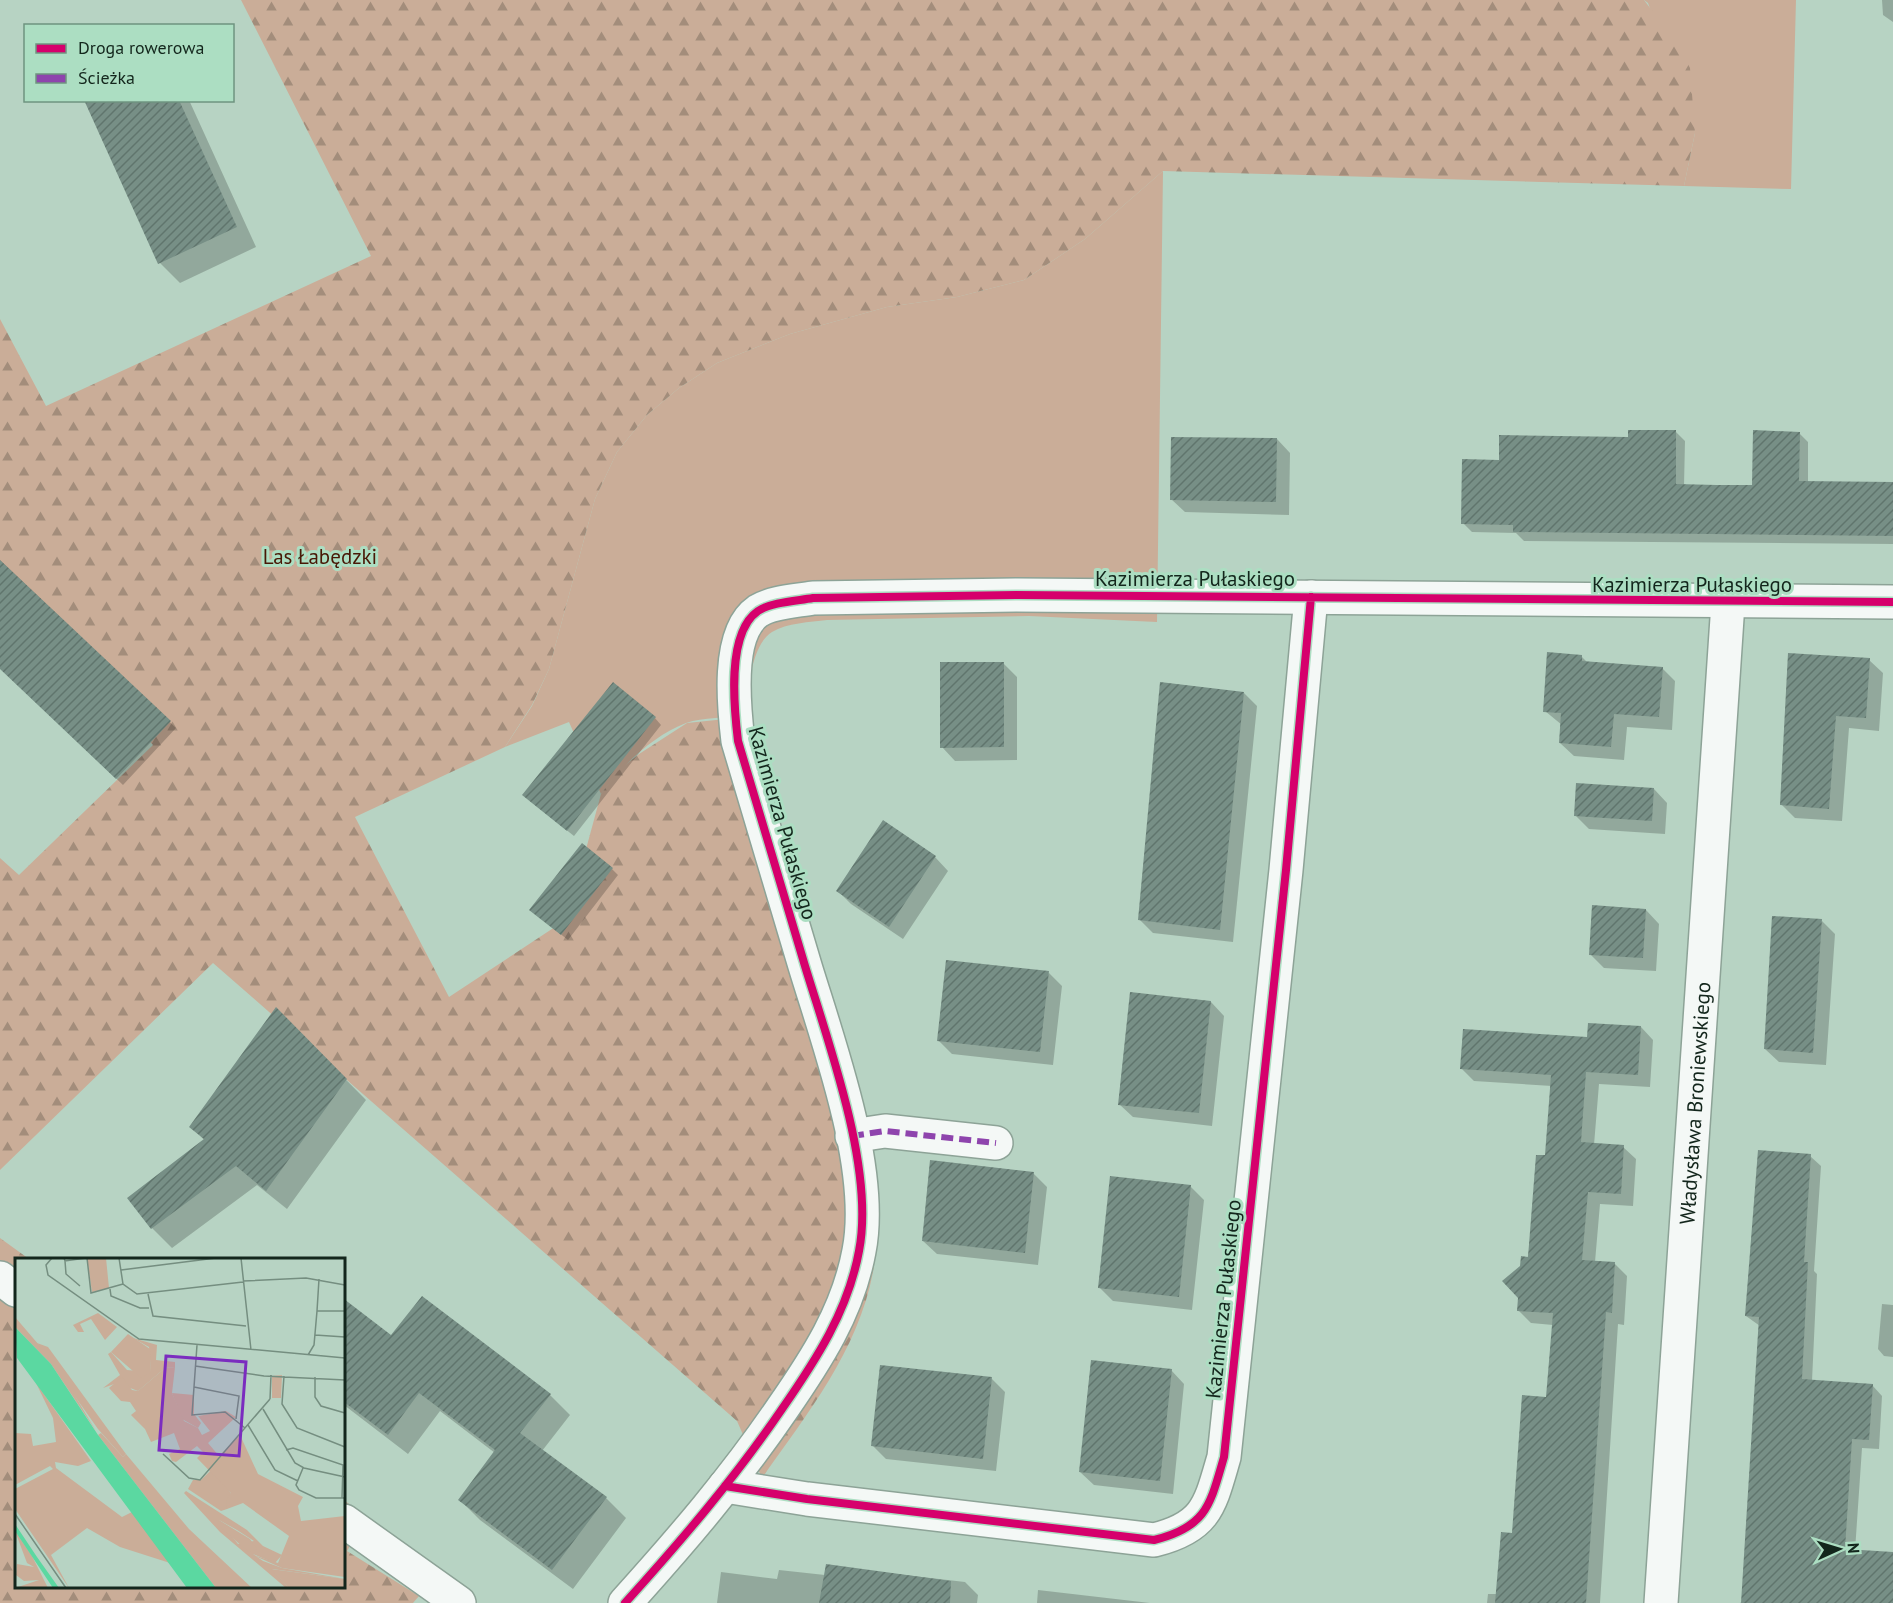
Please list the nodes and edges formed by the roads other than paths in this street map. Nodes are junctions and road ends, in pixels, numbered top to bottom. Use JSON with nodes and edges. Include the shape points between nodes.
{"nodes":[{"id":1,"x":1311,"y":597,"type":"junction"},
{"id":2,"x":1893,"y":602,"type":"edge"},
{"id":3,"x":1728,"y":603,"type":"junction"},
{"id":4,"x":852,"y":1136,"type":"junction"},
{"id":5,"x":996,"y":1143,"type":"dead end"},
{"id":6,"x":0,"y":1278,"type":"edge"},
{"id":7,"x":15,"y":1289,"type":"edge"},
{"id":8,"x":725,"y":1486,"type":"junction"},
{"id":9,"x":345,"y":1522,"type":"edge"},
{"id":10,"x":459,"y":1603,"type":"edge"},
{"id":11,"x":625,"y":1603,"type":"edge"},
{"id":12,"x":1661,"y":1603,"type":"edge"}],
"edges":[{"from":1,"to":3,"type":"street","name":"Kazimierza Pułaskiego"},
{"from":1,"to":4,"type":"street","name":"Kazimierza Pułaskiego","via":[[813,598],[758,611],[743,631],[735,661],[732,694],[738,741],[831,1051]]},
{"from":1,"to":8,"type":"street","name":"Kazimierza Pułaskiego","via":[[1224,1457],[1213,1496],[1198,1522],[1177,1534],[1154,1540]]},
{"from":2,"to":3,"type":"street","name":"Kazimierza Pułaskiego"},
{"from":3,"to":12,"type":"street","name":"Władysława Broniewskiego"},
{"from":4,"to":5,"type":"street","via":[[885,1131]]},
{"from":4,"to":8,"type":"street","name":"Kazimierza Pułaskiego","via":[[862,1177],[860,1250],[843,1308],[814,1362]]},
{"from":6,"to":7,"type":"street"},
{"from":8,"to":11,"type":"street","name":"Kazimierza Pułaskiego"},
{"from":9,"to":10,"type":"street"}]}
